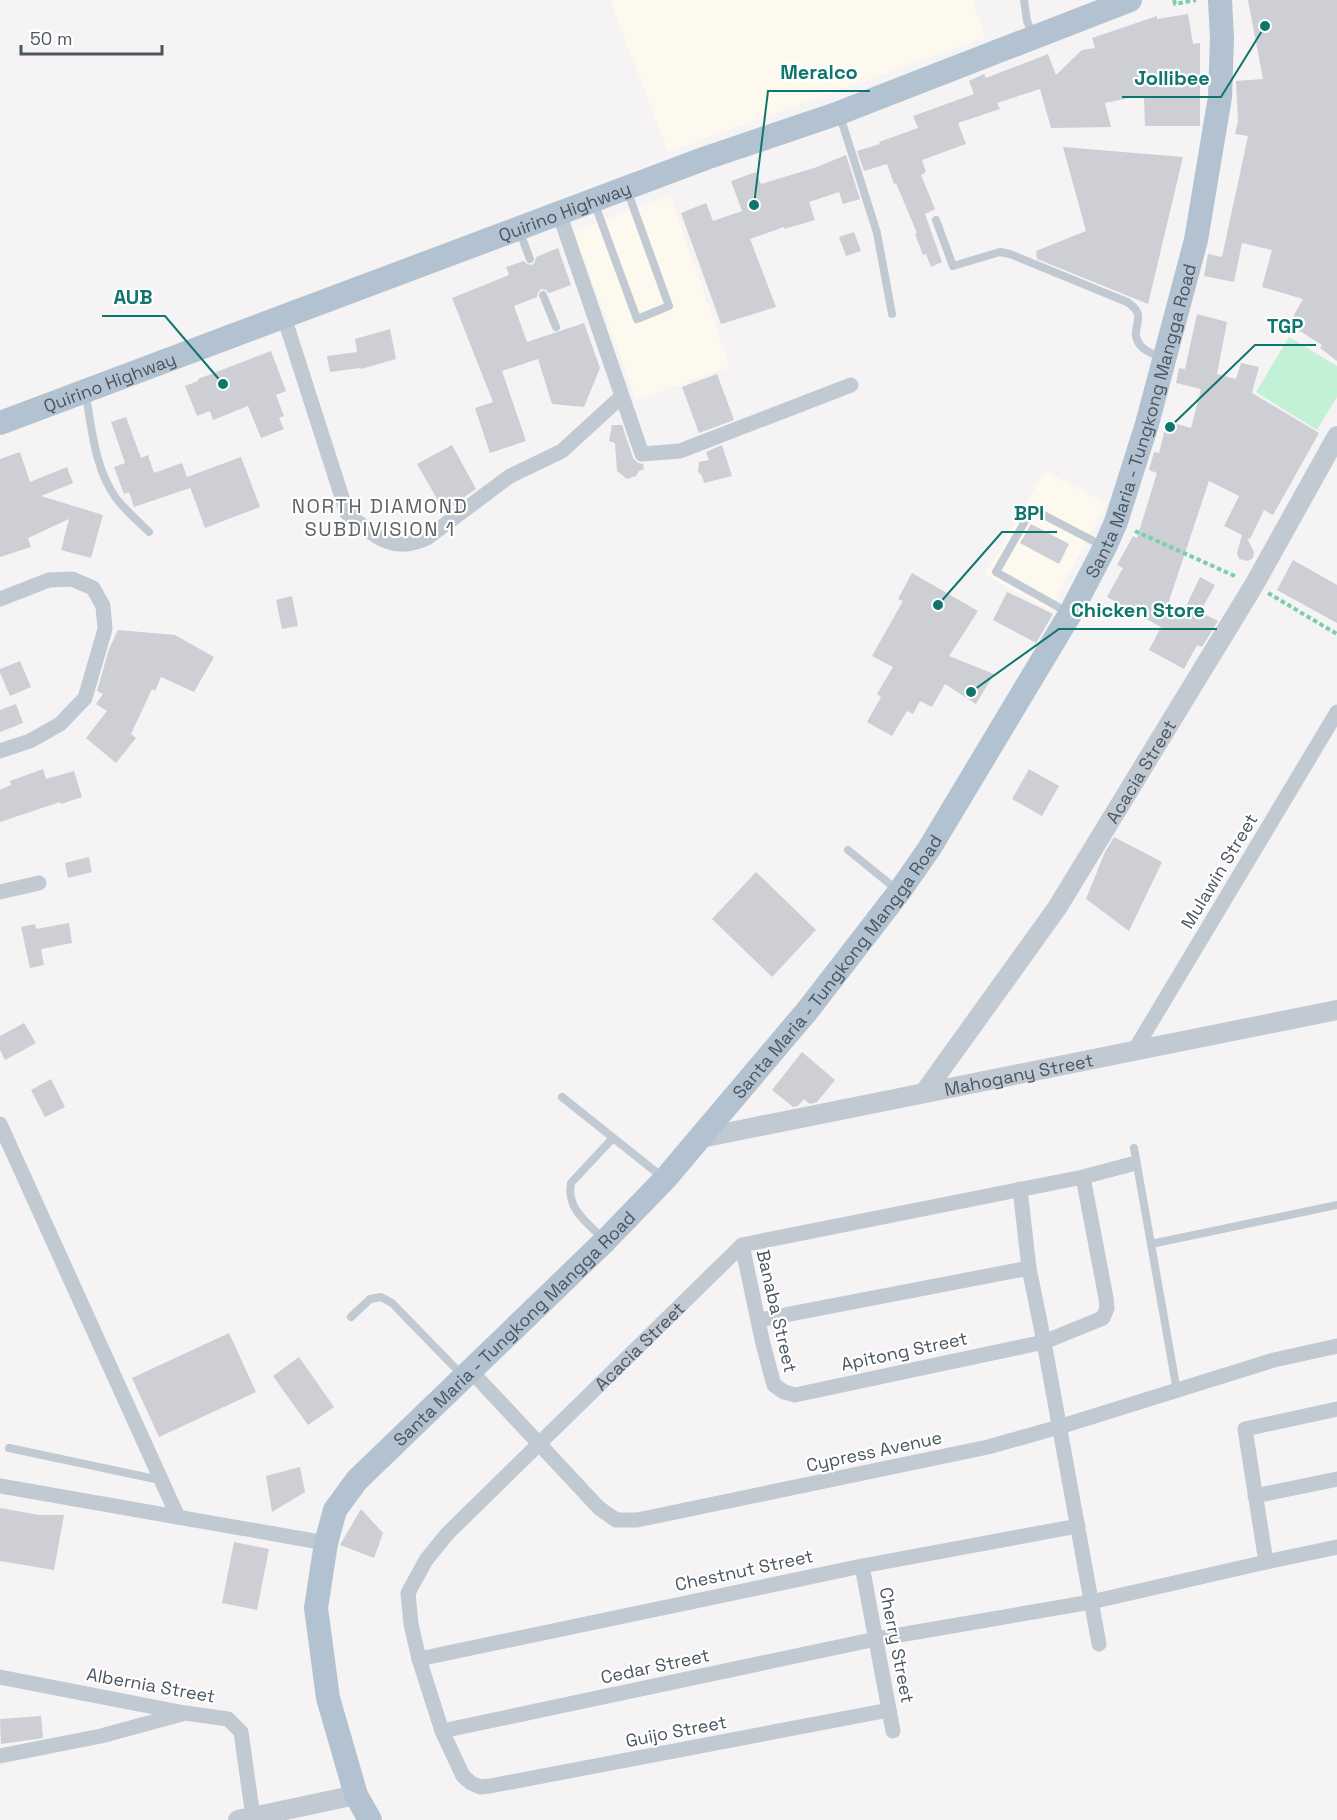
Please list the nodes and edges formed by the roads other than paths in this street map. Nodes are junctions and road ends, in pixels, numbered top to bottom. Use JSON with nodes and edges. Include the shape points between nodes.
{"nodes":[{"id":1,"x":1024,"y":0,"type":"edge"},
{"id":2,"x":1130,"y":0,"type":"edge"},
{"id":3,"x":1220,"y":0,"type":"edge"},
{"id":4,"x":1034,"y":38,"type":"junction"},
{"id":5,"x":838,"y":113,"type":"junction"},
{"id":6,"x":627,"y":188,"type":"junction"},
{"id":7,"x":594,"y":201,"type":"junction"},
{"id":8,"x":559,"y":213,"type":"junction"},
{"id":9,"x":936,"y":220,"type":"dead end"},
{"id":10,"x":519,"y":228,"type":"junction"},
{"id":11,"x":530,"y":259,"type":"dead end"},
{"id":12,"x":543,"y":295,"type":"dead end"},
{"id":13,"x":892,"y":314,"type":"dead end"},
{"id":14,"x":284,"y":316,"type":"junction"},
{"id":15,"x":556,"y":327,"type":"dead end"},
{"id":16,"x":1165,"y":359,"type":"junction"},
{"id":17,"x":851,"y":385,"type":"dead end"},
{"id":18,"x":85,"y":391,"type":"junction"},
{"id":19,"x":622,"y":396,"type":"junction"},
{"id":20,"x":0,"y":423,"type":"edge"},
{"id":21,"x":1337,"y":436,"type":"edge"},
{"id":22,"x":149,"y":532,"type":"dead end"},
{"id":23,"x":1105,"y":547,"type":"junction"},
{"id":24,"x":0,"y":599,"type":"edge"},
{"id":25,"x":1070,"y":614,"type":"junction"},
{"id":26,"x":1337,"y":712,"type":"edge"},
{"id":27,"x":0,"y":751,"type":"edge"},
{"id":28,"x":848,"y":850,"type":"dead end"},
{"id":29,"x":39,"y":883,"type":"dead end"},
{"id":30,"x":0,"y":892,"type":"edge"},
{"id":31,"x":899,"y":892,"type":"junction"},
{"id":32,"x":1334,"y":1006,"type":"edge"},
{"id":33,"x":1134,"y":1051,"type":"junction"},
{"id":34,"x":924,"y":1093,"type":"junction"},
{"id":35,"x":562,"y":1097,"type":"dead end"},
{"id":36,"x":0,"y":1124,"type":"edge"},
{"id":37,"x":613,"y":1138,"type":"junction"},
{"id":38,"x":701,"y":1138,"type":"junction"},
{"id":39,"x":1134,"y":1148,"type":"dead end"},
{"id":40,"x":1132,"y":1164,"type":"dead end"},
{"id":41,"x":1083,"y":1177,"type":"junction"},
{"id":42,"x":665,"y":1179,"type":"junction"},
{"id":43,"x":1020,"y":1189,"type":"junction"},
{"id":44,"x":1337,"y":1205,"type":"edge"},
{"id":45,"x":605,"y":1241,"type":"junction"},
{"id":46,"x":1151,"y":1244,"type":"junction"},
{"id":47,"x":742,"y":1245,"type":"junction"},
{"id":48,"x":1029,"y":1268,"type":"junction"},
{"id":49,"x":351,"y":1317,"type":"dead end"},
{"id":50,"x":759,"y":1320,"type":"junction"},
{"id":51,"x":1044,"y":1342,"type":"junction"},
{"id":52,"x":1337,"y":1346,"type":"edge"},
{"id":53,"x":467,"y":1374,"type":"junction"},
{"id":54,"x":774,"y":1385,"type":"joint"},
{"id":55,"x":1177,"y":1391,"type":"junction"},
{"id":56,"x":1337,"y":1409,"type":"edge"},
{"id":57,"x":1059,"y":1427,"type":"junction"},
{"id":58,"x":539,"y":1444,"type":"junction"},
{"id":59,"x":9,"y":1448,"type":"dead end"},
{"id":60,"x":1337,"y":1479,"type":"edge"},
{"id":61,"x":160,"y":1480,"type":"junction"},
{"id":62,"x":0,"y":1486,"type":"edge"},
{"id":63,"x":1256,"y":1496,"type":"junction"},
{"id":64,"x":178,"y":1517,"type":"junction"},
{"id":65,"x":1078,"y":1526,"type":"junction"},
{"id":66,"x":326,"y":1543,"type":"junction"},
{"id":67,"x":1337,"y":1547,"type":"edge"},
{"id":68,"x":1266,"y":1562,"type":"junction"},
{"id":69,"x":862,"y":1566,"type":"junction"},
{"id":70,"x":1091,"y":1602,"type":"junction"},
{"id":71,"x":876,"y":1639,"type":"junction"},
{"id":72,"x":1100,"y":1644,"type":"dead end"},
{"id":73,"x":419,"y":1659,"type":"junction"},
{"id":74,"x":0,"y":1677,"type":"edge"},
{"id":75,"x":889,"y":1710,"type":"junction"},
{"id":76,"x":185,"y":1713,"type":"junction"},
{"id":77,"x":442,"y":1731,"type":"junction"},
{"id":78,"x":893,"y":1731,"type":"dead end"},
{"id":79,"x":0,"y":1756,"type":"edge"},
{"id":80,"x":471,"y":1783,"type":"joint"},
{"id":81,"x":356,"y":1795,"type":"junction"},
{"id":82,"x":246,"y":1819,"type":"edge"},
{"id":83,"x":370,"y":1820,"type":"edge"}],
"edges":[{"from":1,"to":4,"type":"lane"},
{"from":2,"to":4,"type":"main road","name":"Quirino Highway"},
{"from":3,"to":16,"type":"main road","name":"Santa Maria - Tungkong Mangga Road","via":[[1220,97],[1197,240]]},
{"from":4,"to":5,"type":"main road","name":"Quirino Highway"},
{"from":5,"to":6,"type":"main road","name":"Quirino Highway"},
{"from":5,"to":13,"type":"lane","via":[[877,233]]},
{"from":6,"to":7,"type":"main road","name":"Quirino Highway"},
{"from":6,"to":7,"type":"lane","via":[[669,306],[637,319]]},
{"from":7,"to":8,"type":"main road","name":"Quirino Highway"},
{"from":8,"to":10,"type":"main road","name":"Quirino Highway"},
{"from":8,"to":19,"type":"street"},
{"from":9,"to":16,"type":"lane","via":[[953,266],[1000,252],[1010,254],[1127,302],[1138,314],[1139,344]]},
{"from":10,"to":11,"type":"lane"},
{"from":10,"to":14,"type":"main road","name":"Quirino Highway"},
{"from":12,"to":15,"type":"lane"},
{"from":14,"to":18,"type":"main road","name":"Quirino Highway"},
{"from":14,"to":19,"type":"street","via":[[347,513],[394,545],[427,538],[510,476],[562,451]]},
{"from":16,"to":23,"type":"main road","name":"Santa Maria - Tungkong Mangga Road"},
{"from":17,"to":19,"type":"street","via":[[680,451],[642,454]]},
{"from":18,"to":20,"type":"main road","name":"Quirino Highway"},
{"from":18,"to":22,"type":"lane","via":[[97,457],[105,477],[116,498]]},
{"from":21,"to":34,"type":"street","name":"Acacia Street","via":[[1254,585],[1057,908]]},
{"from":23,"to":25,"type":"main road","name":"Santa Maria - Tungkong Mangga Road"},
{"from":23,"to":25,"type":"lane","via":[[1032,509],[996,572]]},
{"from":24,"to":27,"type":"street","via":[[50,580],[72,579],[93,588],[103,606],[105,629],[85,698],[60,724],[30,741]]},
{"from":25,"to":31,"type":"main road","name":"Santa Maria - Tungkong Mangga Road","via":[[934,842]]},
{"from":26,"to":33,"type":"street","name":"Mulawin Street"},
{"from":28,"to":31,"type":"lane"},
{"from":29,"to":30,"type":"street"},
{"from":31,"to":38,"type":"main road","name":"Santa Maria - Tungkong Mangga Road"},
{"from":32,"to":33,"type":"street","name":"Mahogany Street"},
{"from":33,"to":34,"type":"street","name":"Mahogany Street"},
{"from":34,"to":38,"type":"street","name":"Mahogany Street"},
{"from":35,"to":37,"type":"lane"},
{"from":36,"to":61,"type":"street"},
{"from":37,"to":42,"type":"lane"},
{"from":37,"to":45,"type":"lane","via":[[571,1183],[570,1193],[573,1206]]},
{"from":38,"to":42,"type":"main road","name":"Santa Maria - Tungkong Mangga Road"},
{"from":39,"to":46,"type":"lane"},
{"from":40,"to":41,"type":"street"},
{"from":41,"to":43,"type":"street"},
{"from":41,"to":51,"type":"street","name":"Apitong Street","via":[[1107,1308],[1103,1318]]},
{"from":42,"to":45,"type":"main road","name":"Santa Maria - Tungkong Mangga Road"},
{"from":43,"to":47,"type":"street"},
{"from":43,"to":48,"type":"street"},
{"from":44,"to":46,"type":"lane"},
{"from":45,"to":53,"type":"main road","name":"Santa Maria - Tungkong Mangga Road"},
{"from":46,"to":55,"type":"lane"},
{"from":47,"to":50,"type":"street","name":"Banaba Street"},
{"from":47,"to":58,"type":"street","name":"Acacia Street"},
{"from":48,"to":50,"type":"street"},
{"from":48,"to":51,"type":"street"},
{"from":49,"to":53,"type":"lane","via":[[370,1299],[381,1297]]},
{"from":50,"to":54,"type":"street","name":"Banaba Street"},
{"from":51,"to":54,"type":"street","name":"Apitong Street","via":[[795,1395]]},
{"from":51,"to":57,"type":"street"},
{"from":52,"to":55,"type":"street","name":"Cypress Avenue","via":[[1274,1360]]},
{"from":53,"to":58,"type":"street","name":"Cypress Avenue"},
{"from":53,"to":66,"type":"main road","name":"Santa Maria - Tungkong Mangga Road","via":[[357,1480],[335,1510]]},
{"from":55,"to":57,"type":"street","name":"Cypress Avenue"},
{"from":56,"to":63,"type":"street","via":[[1245,1428]]},
{"from":57,"to":58,"type":"street","name":"Cypress Avenue","via":[[988,1447],[637,1521],[616,1520],[598,1508]]},
{"from":57,"to":65,"type":"street"},
{"from":58,"to":73,"type":"street","name":"Acacia Street","via":[[447,1534],[426,1560],[408,1593]]},
{"from":59,"to":61,"type":"lane"},
{"from":60,"to":63,"type":"street"},
{"from":61,"to":64,"type":"street"},
{"from":62,"to":64,"type":"street"},
{"from":63,"to":68,"type":"street"},
{"from":64,"to":66,"type":"street"},
{"from":65,"to":69,"type":"street","name":"Chestnut Street"},
{"from":65,"to":70,"type":"street"},
{"from":66,"to":81,"type":"main road","name":"Santa Maria - Tungkong Mangga Road","via":[[316,1608],[328,1698]]},
{"from":67,"to":68,"type":"street","name":"Cedar Street"},
{"from":68,"to":70,"type":"street","name":"Cedar Street"},
{"from":69,"to":71,"type":"street","name":"Cherry Street"},
{"from":69,"to":73,"type":"street","name":"Chestnut Street"},
{"from":70,"to":71,"type":"street","name":"Cedar Street"},
{"from":70,"to":72,"type":"street"},
{"from":71,"to":75,"type":"street","name":"Cherry Street"},
{"from":71,"to":77,"type":"street","name":"Cedar Street"},
{"from":73,"to":77,"type":"street","name":"Acacia Street"},
{"from":74,"to":76,"type":"street","name":"Albernia Street"},
{"from":75,"to":78,"type":"street","name":"Cherry Street"},
{"from":75,"to":80,"type":"street","name":"Guijo Street","via":[[490,1786]]},
{"from":76,"to":79,"type":"street","via":[[102,1737]]},
{"from":76,"to":82,"type":"street","name":"Albernia Street","via":[[228,1719],[241,1731]]},
{"from":77,"to":80,"type":"street","name":"Acacia Street","via":[[463,1776]]},
{"from":81,"to":82,"type":"street"},
{"from":81,"to":83,"type":"main road","name":"Santa Maria - Tungkong Mangga Road"}]}
